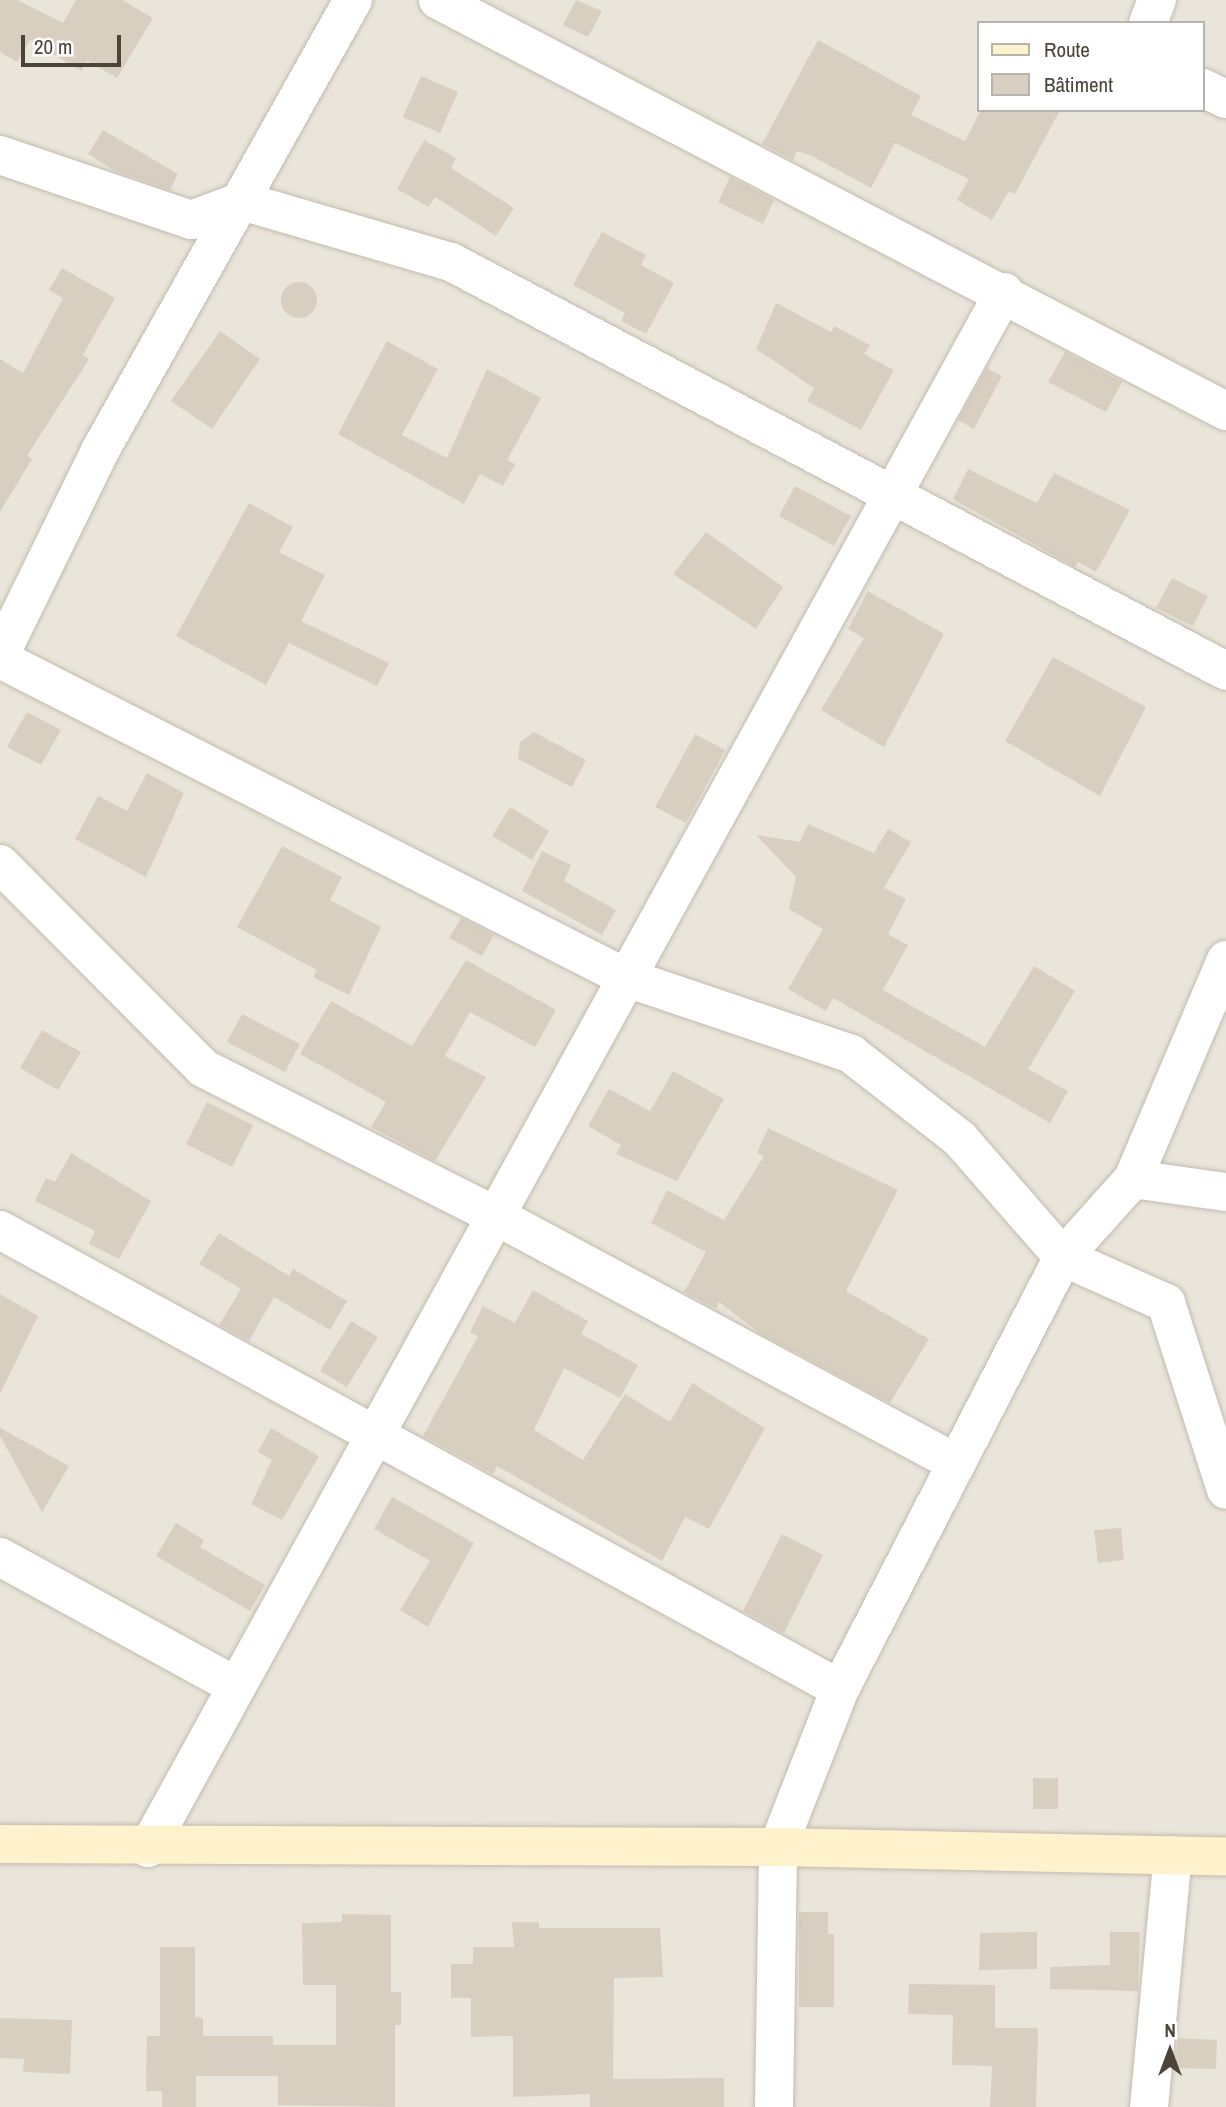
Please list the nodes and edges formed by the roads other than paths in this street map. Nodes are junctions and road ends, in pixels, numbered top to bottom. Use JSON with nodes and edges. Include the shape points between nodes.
{"nodes":[{"id":1,"x":354,"y":0,"type":"edge"},
{"id":2,"x":438,"y":0,"type":"edge"},
{"id":3,"x":1157,"y":0,"type":"edge"},
{"id":4,"x":1149,"y":21,"type":"edge"},
{"id":5,"x":1205,"y":89,"type":"edge"},
{"id":6,"x":1226,"y":99,"type":"edge"},
{"id":7,"x":0,"y":155,"type":"edge"},
{"id":8,"x":242,"y":201,"type":"junction"},
{"id":9,"x":1004,"y":292,"type":"junction"},
{"id":10,"x":1226,"y":411,"type":"edge"},
{"id":11,"x":891,"y":492,"type":"junction"},
{"id":12,"x":0,"y":657,"type":"edge"},
{"id":13,"x":1226,"y":671,"type":"edge"},
{"id":14,"x":0,"y":864,"type":"edge"},
{"id":15,"x":1226,"y":960,"type":"edge"},
{"id":16,"x":627,"y":978,"type":"junction"},
{"id":17,"x":1133,"y":1179,"type":"junction"},
{"id":18,"x":1226,"y":1192,"type":"edge"},
{"id":19,"x":496,"y":1216,"type":"junction"},
{"id":20,"x":0,"y":1230,"type":"edge"},
{"id":21,"x":1063,"y":1258,"type":"junction"},
{"id":22,"x":377,"y":1436,"type":"junction"},
{"id":23,"x":956,"y":1463,"type":"junction"},
{"id":24,"x":1226,"y":1490,"type":"edge"},
{"id":25,"x":0,"y":1557,"type":"edge"},
{"id":26,"x":236,"y":1686,"type":"junction"},
{"id":27,"x":840,"y":1689,"type":"junction"},
{"id":28,"x":0,"y":1844,"type":"edge"},
{"id":29,"x":778,"y":1847,"type":"junction"},
{"id":30,"x":148,"y":1848,"type":"junction"},
{"id":31,"x":1173,"y":1855,"type":"junction"},
{"id":32,"x":1226,"y":1856,"type":"edge"},
{"id":33,"x":774,"y":2107,"type":"edge"},
{"id":34,"x":1149,"y":2107,"type":"edge"}],
"edges":[{"from":1,"to":8,"type":"street"},
{"from":2,"to":9,"type":"street"},
{"from":3,"to":4,"type":"street"},
{"from":5,"to":6,"type":"street"},
{"from":7,"to":8,"type":"street","via":[[191,220]]},
{"from":8,"to":11,"type":"street","via":[[451,262]]},
{"from":8,"to":12,"type":"street","via":[[101,449]]},
{"from":9,"to":10,"type":"street"},
{"from":9,"to":11,"type":"street"},
{"from":11,"to":13,"type":"street"},
{"from":11,"to":16,"type":"street"},
{"from":12,"to":16,"type":"street"},
{"from":14,"to":19,"type":"street","via":[[202,1068]]},
{"from":15,"to":17,"type":"street"},
{"from":16,"to":19,"type":"street"},
{"from":16,"to":21,"type":"street","via":[[851,1054],[960,1139]]},
{"from":17,"to":18,"type":"street"},
{"from":17,"to":21,"type":"street"},
{"from":19,"to":22,"type":"street"},
{"from":19,"to":23,"type":"street"},
{"from":20,"to":22,"type":"street"},
{"from":21,"to":23,"type":"street"},
{"from":21,"to":24,"type":"street","via":[[1166,1303]]},
{"from":22,"to":26,"type":"street"},
{"from":22,"to":27,"type":"street"},
{"from":23,"to":27,"type":"street"},
{"from":25,"to":26,"type":"street"},
{"from":26,"to":30,"type":"street"},
{"from":27,"to":29,"type":"street"},
{"from":28,"to":30,"type":"street"},
{"from":29,"to":30,"type":"street"},
{"from":29,"to":31,"type":"street"},
{"from":29,"to":33,"type":"street"},
{"from":31,"to":32,"type":"street"},
{"from":31,"to":34,"type":"street"}]}
